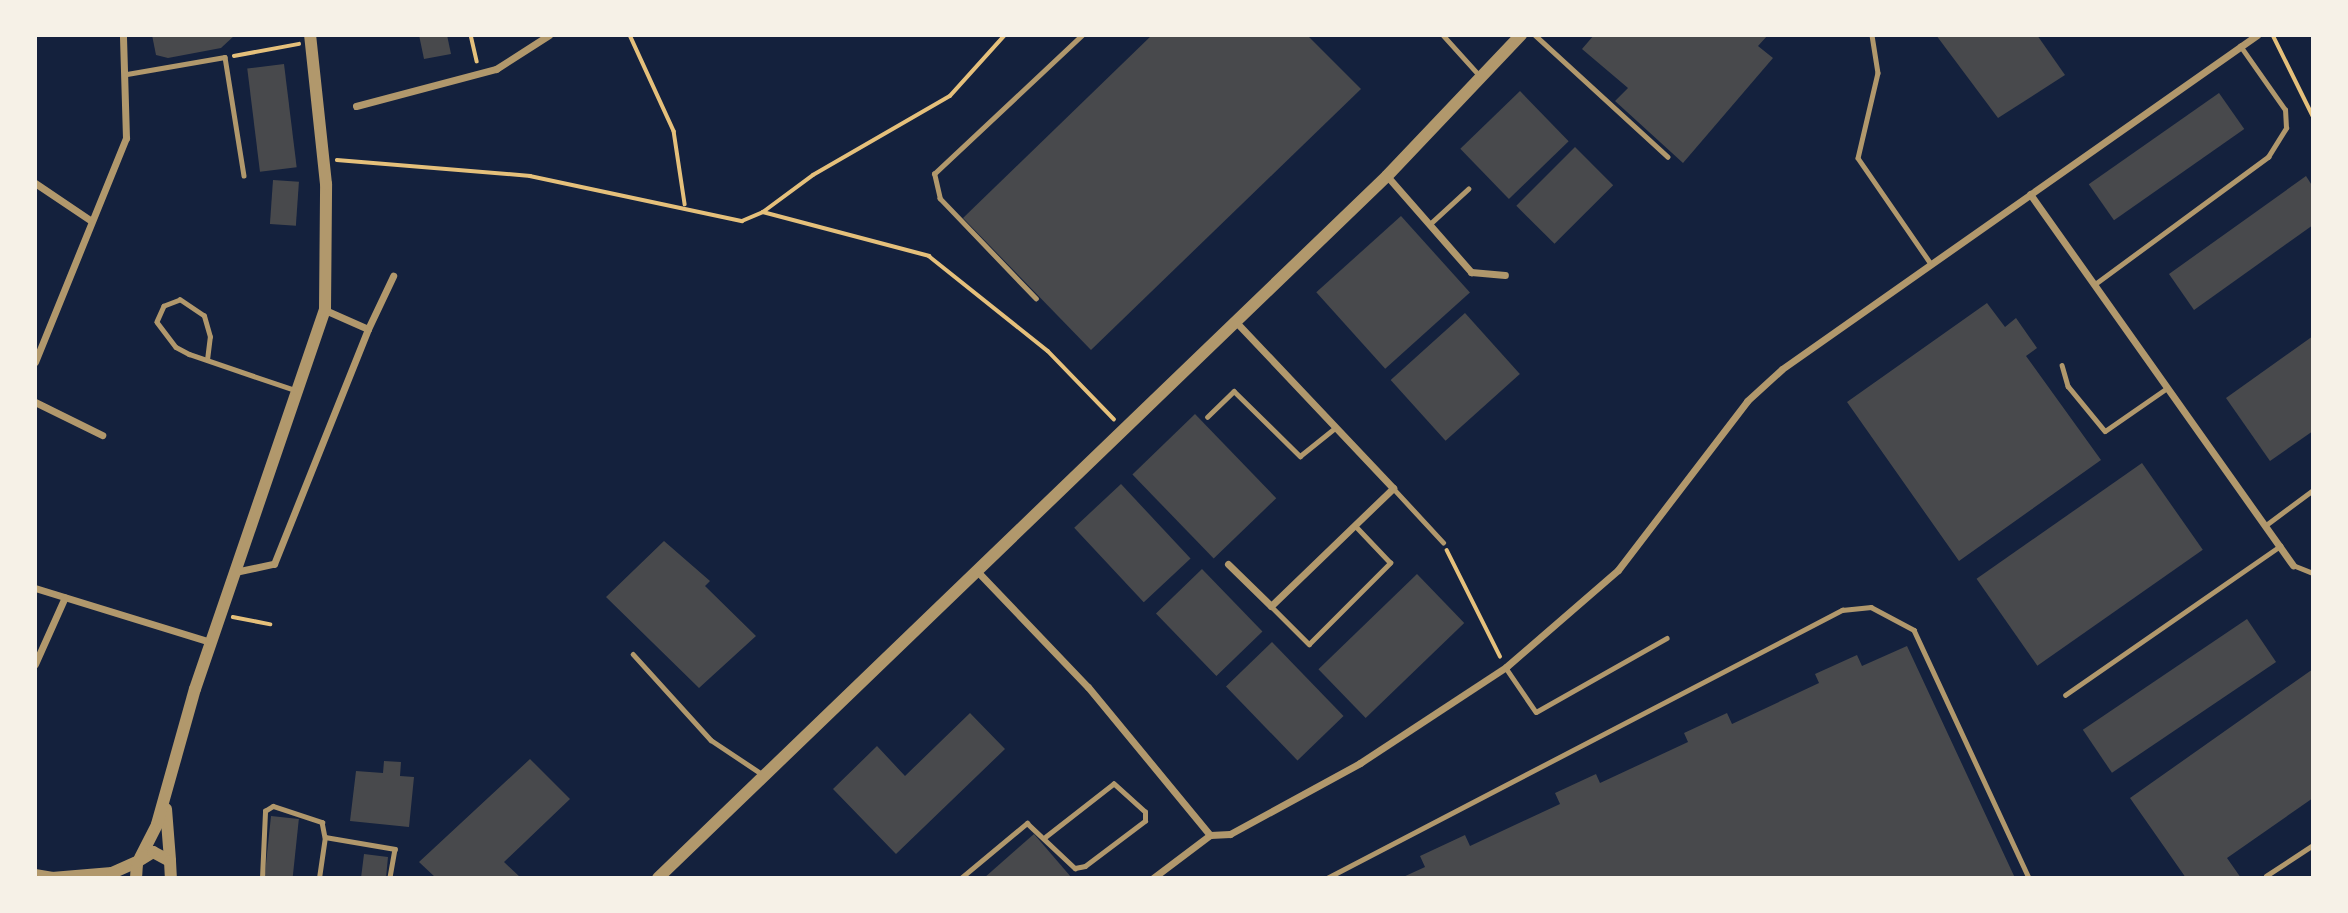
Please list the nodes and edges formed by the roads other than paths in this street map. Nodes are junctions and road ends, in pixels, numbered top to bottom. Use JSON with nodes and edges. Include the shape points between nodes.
{"nodes":[{"id":1,"x":123,"y":35,"type":"edge"},
{"id":2,"x":549,"y":35,"type":"edge"},
{"id":3,"x":1082,"y":35,"type":"edge"},
{"id":4,"x":1443,"y":35,"type":"edge"},
{"id":5,"x":1521,"y":35,"type":"edge"},
{"id":6,"x":1535,"y":35,"type":"edge"},
{"id":7,"x":1872,"y":35,"type":"edge"},
{"id":8,"x":2257,"y":35,"type":"edge"},
{"id":9,"x":310,"y":39,"type":"edge"},
{"id":10,"x":2240,"y":46,"type":"junction"},
{"id":11,"x":127,"y":74,"type":"junction"},
{"id":12,"x":1483,"y":79,"type":"junction"},
{"id":13,"x":356,"y":106,"type":"dead end"},
{"id":14,"x":1668,"y":157,"type":"dead end"},
{"id":15,"x":244,"y":175,"type":"dead end"},
{"id":16,"x":1387,"y":176,"type":"junction"},
{"id":17,"x":35,"y":183,"type":"edge"},
{"id":18,"x":1468,"y":189,"type":"dead end"},
{"id":19,"x":2030,"y":194,"type":"junction"},
{"id":20,"x":90,"y":220,"type":"junction"},
{"id":21,"x":1429,"y":225,"type":"junction"},
{"id":22,"x":1931,"y":264,"type":"junction"},
{"id":23,"x":1506,"y":275,"type":"dead end"},
{"id":24,"x":393,"y":276,"type":"dead end"},
{"id":25,"x":2095,"y":284,"type":"junction"},
{"id":26,"x":1036,"y":299,"type":"dead end"},
{"id":27,"x":325,"y":310,"type":"junction"},
{"id":28,"x":1236,"y":322,"type":"junction"},
{"id":29,"x":368,"y":328,"type":"junction"},
{"id":30,"x":207,"y":360,"type":"junction"},
{"id":31,"x":35,"y":362,"type":"edge"},
{"id":32,"x":2062,"y":365,"type":"dead end"},
{"id":33,"x":2167,"y":388,"type":"junction"},
{"id":34,"x":296,"y":390,"type":"junction"},
{"id":35,"x":35,"y":402,"type":"edge"},
{"id":36,"x":1207,"y":417,"type":"dead end"},
{"id":37,"x":1336,"y":427,"type":"junction"},
{"id":38,"x":102,"y":435,"type":"dead end"},
{"id":39,"x":1393,"y":488,"type":"junction"},
{"id":40,"x":2313,"y":490,"type":"edge"},
{"id":41,"x":1355,"y":526,"type":"junction"},
{"id":42,"x":2265,"y":526,"type":"junction"},
{"id":43,"x":1443,"y":542,"type":"road end"},
{"id":44,"x":2280,"y":547,"type":"junction"},
{"id":45,"x":1228,"y":564,"type":"dead end"},
{"id":46,"x":2293,"y":565,"type":"joint"},
{"id":47,"x":975,"y":569,"type":"junction"},
{"id":48,"x":235,"y":572,"type":"junction"},
{"id":49,"x":2313,"y":573,"type":"edge"},
{"id":50,"x":35,"y":588,"type":"edge"},
{"id":51,"x":65,"y":597,"type":"junction"},
{"id":52,"x":1271,"y":606,"type":"junction"},
{"id":53,"x":1667,"y":638,"type":"dead end"},
{"id":54,"x":211,"y":642,"type":"junction"},
{"id":55,"x":633,"y":654,"type":"dead end"},
{"id":56,"x":35,"y":664,"type":"edge"},
{"id":57,"x":1506,"y":667,"type":"junction"},
{"id":58,"x":2065,"y":695,"type":"dead end"},
{"id":59,"x":766,"y":776,"type":"junction"},
{"id":60,"x":166,"y":798,"type":"junction"},
{"id":61,"x":1210,"y":835,"type":"junction"},
{"id":62,"x":325,"y":837,"type":"junction"},
{"id":63,"x":1046,"y":837,"type":"junction"},
{"id":64,"x":2313,"y":845,"type":"edge"},
{"id":65,"x":138,"y":860,"type":"junction"},
{"id":66,"x":170,"y":861,"type":"junction"},
{"id":67,"x":35,"y":875,"type":"edge"},
{"id":68,"x":2266,"y":876,"type":"dead end"},
{"id":69,"x":52,"y":878,"type":"edge"},
{"id":70,"x":136,"y":878,"type":"edge"},
{"id":71,"x":171,"y":878,"type":"edge"},
{"id":72,"x":262,"y":878,"type":"edge"},
{"id":73,"x":319,"y":878,"type":"edge"},
{"id":74,"x":390,"y":878,"type":"edge"},
{"id":75,"x":658,"y":878,"type":"edge"},
{"id":76,"x":961,"y":878,"type":"edge"},
{"id":77,"x":1153,"y":878,"type":"edge"},
{"id":78,"x":1327,"y":878,"type":"edge"},
{"id":79,"x":2029,"y":878,"type":"edge"}],
"edges":[{"from":1,"to":11,"type":"street"},
{"from":2,"to":13,"type":"street","via":[[480,74]]},
{"from":3,"to":26,"type":"lane","via":[[934,174],[940,200]]},
{"from":4,"to":12,"type":"lane"},
{"from":5,"to":12,"type":"street"},
{"from":6,"to":14,"type":"lane"},
{"from":7,"to":22,"type":"lane","via":[[1878,73],[1858,158]]},
{"from":8,"to":10,"type":"street"},
{"from":9,"to":27,"type":"street","via":[[324,159]]},
{"from":10,"to":19,"type":"street"},
{"from":10,"to":25,"type":"lane","via":[[2285,110],[2286,128],[2268,157]]},
{"from":11,"to":15,"type":"lane","via":[[225,57]]},
{"from":11,"to":20,"type":"street","via":[[126,138]]},
{"from":12,"to":16,"type":"street"},
{"from":16,"to":21,"type":"street"},
{"from":16,"to":28,"type":"street"},
{"from":17,"to":20,"type":"street"},
{"from":18,"to":21,"type":"lane"},
{"from":19,"to":22,"type":"street"},
{"from":19,"to":25,"type":"street"},
{"from":20,"to":31,"type":"street"},
{"from":21,"to":23,"type":"street","via":[[1471,272]]},
{"from":22,"to":57,"type":"street","via":[[1747,401],[1618,570]]},
{"from":24,"to":29,"type":"street"},
{"from":25,"to":33,"type":"street"},
{"from":27,"to":29,"type":"street"},
{"from":27,"to":34,"type":"street"},
{"from":28,"to":37,"type":"street"},
{"from":28,"to":47,"type":"street"},
{"from":29,"to":48,"type":"street","via":[[274,564]]},
{"from":30,"to":30,"type":"lane","via":[[167,340],[157,322],[164,306],[180,300],[204,316],[211,337]]},
{"from":30,"to":34,"type":"lane"},
{"from":32,"to":33,"type":"lane","via":[[2068,386],[2105,431]]},
{"from":33,"to":42,"type":"street"},
{"from":34,"to":48,"type":"street"},
{"from":35,"to":38,"type":"street"},
{"from":36,"to":37,"type":"lane","via":[[1234,391],[1300,456]]},
{"from":37,"to":39,"type":"street"},
{"from":39,"to":41,"type":"street"},
{"from":39,"to":43,"type":"lane"},
{"from":40,"to":42,"type":"lane"},
{"from":41,"to":52,"type":"street"},
{"from":41,"to":52,"type":"lane","via":[[1390,563],[1309,644]]},
{"from":42,"to":44,"type":"street"},
{"from":44,"to":46,"type":"street"},
{"from":44,"to":58,"type":"lane"},
{"from":45,"to":52,"type":"street"},
{"from":46,"to":49,"type":"lane"},
{"from":47,"to":59,"type":"street"},
{"from":47,"to":61,"type":"street","via":[[1088,687]]},
{"from":48,"to":54,"type":"street"},
{"from":50,"to":51,"type":"street"},
{"from":51,"to":54,"type":"street"},
{"from":51,"to":56,"type":"street"},
{"from":53,"to":57,"type":"lane","via":[[1536,712]]},
{"from":54,"to":60,"type":"street"},
{"from":55,"to":59,"type":"lane","via":[[711,740]]},
{"from":57,"to":61,"type":"street","via":[[1360,763],[1230,834]]},
{"from":59,"to":75,"type":"street"},
{"from":60,"to":65,"type":"street"},
{"from":60,"to":66,"type":"street"},
{"from":61,"to":77,"type":"street"},
{"from":62,"to":72,"type":"lane","via":[[322,822],[272,806],[265,811]]},
{"from":62,"to":73,"type":"lane"},
{"from":62,"to":74,"type":"lane","via":[[395,849]]},
{"from":63,"to":63,"type":"lane","via":[[1114,784],[1146,812],[1145,821],[1085,866],[1075,868]]},
{"from":63,"to":76,"type":"lane","via":[[1027,823]]},
{"from":64,"to":68,"type":"lane"},
{"from":65,"to":66,"type":"street","via":[[158,852]]},
{"from":65,"to":69,"type":"street","via":[[112,873]]},
{"from":65,"to":70,"type":"street"},
{"from":66,"to":71,"type":"street"},
{"from":67,"to":69,"type":"street"},
{"from":78,"to":79,"type":"lane","via":[[1842,610],[1871,607],[1914,630]]}]}
